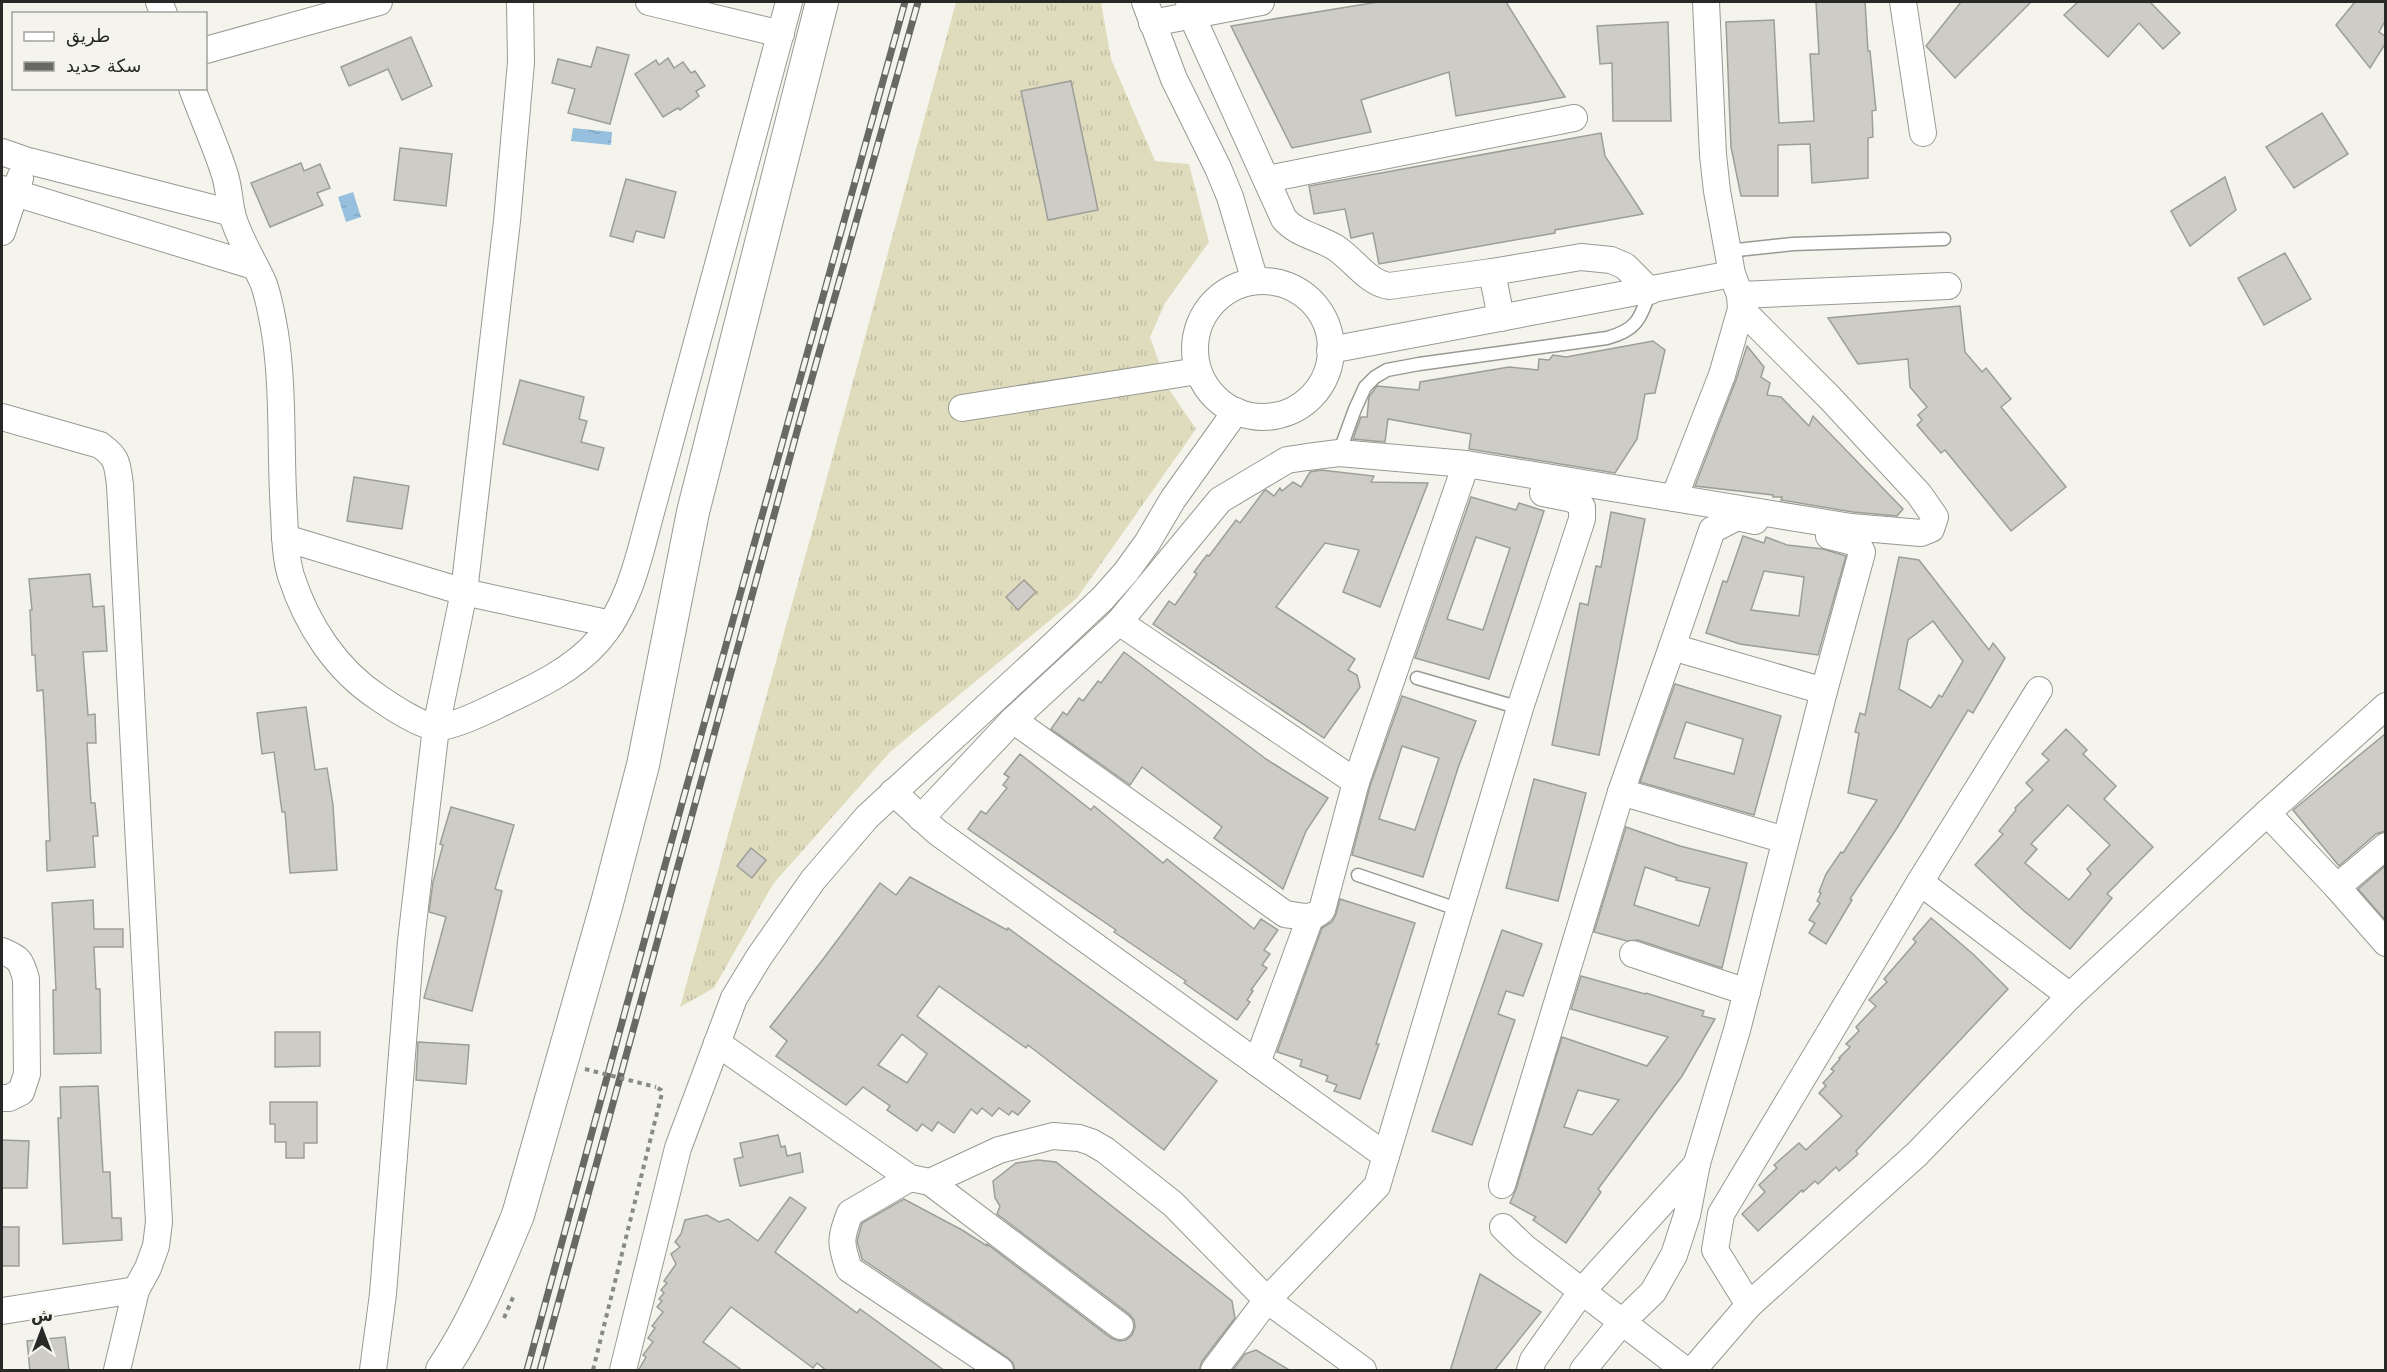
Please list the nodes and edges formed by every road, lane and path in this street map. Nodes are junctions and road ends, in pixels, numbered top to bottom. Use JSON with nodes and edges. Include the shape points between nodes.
{"nodes":[{"id":1,"x":379,"y":2,"type":"edge"},
{"id":2,"x":520,"y":2,"type":"edge"},
{"id":3,"x":649,"y":2,"type":"edge"},
{"id":4,"x":789,"y":2,"type":"edge"},
{"id":5,"x":822,"y":2,"type":"edge"},
{"id":6,"x":1261,"y":2,"type":"edge"},
{"id":7,"x":1706,"y":2,"type":"edge"},
{"id":8,"x":1903,"y":2,"type":"edge"},
{"id":9,"x":1190,"y":8,"type":"edge"},
{"id":10,"x":1148,"y":12,"type":"edge"},
{"id":11,"x":781,"y":34,"type":"junction"},
{"id":12,"x":207,"y":50,"type":"edge"},
{"id":13,"x":193,"y":90,"type":"edge"},
{"id":14,"x":1574,"y":118,"type":"dead end"},
{"id":15,"x":1923,"y":134,"type":"dead end"},
{"id":16,"x":2,"y":152,"type":"edge"},
{"id":17,"x":26,"y":160,"type":"junction"},
{"id":18,"x":1267,"y":179,"type":"junction"},
{"id":19,"x":8,"y":191,"type":"edge"},
{"id":20,"x":232,"y":213,"type":"junction"},
{"id":21,"x":2,"y":232,"type":"edge"},
{"id":22,"x":1944,"y":239,"type":"dead end"},
{"id":23,"x":254,"y":266,"type":"junction"},
{"id":24,"x":1492,"y":272,"type":"junction"},
{"id":25,"x":1255,"y":281,"type":"junction"},
{"id":26,"x":1735,"y":282,"type":"junction"},
{"id":27,"x":1948,"y":286,"type":"dead end"},
{"id":28,"x":1650,"y":291,"type":"junction"},
{"id":29,"x":1501,"y":318,"type":"junction"},
{"id":30,"x":1330,"y":350,"type":"junction"},
{"id":31,"x":1198,"y":371,"type":"junction"},
{"id":32,"x":962,"y":408,"type":"dead end"},
{"id":33,"x":1236,"y":411,"type":"junction"},
{"id":34,"x":2,"y":417,"type":"edge"},
{"id":35,"x":1339,"y":453,"type":"junction"},
{"id":36,"x":1464,"y":471,"type":"junction"},
{"id":37,"x":1674,"y":498,"type":"junction"},
{"id":38,"x":285,"y":538,"type":"junction"},
{"id":39,"x":464,"y":592,"type":"junction"},
{"id":40,"x":1119,"y":622,"type":"junction"},
{"id":41,"x":611,"y":624,"type":"junction"},
{"id":42,"x":1672,"y":647,"type":"junction"},
{"id":43,"x":1417,"y":678,"type":"dead end"},
{"id":44,"x":2039,"y":690,"type":"dead end"},
{"id":45,"x":1824,"y":691,"type":"junction"},
{"id":46,"x":2385,"y":706,"type":"edge"},
{"id":47,"x":1520,"y":708,"type":"junction"},
{"id":48,"x":1013,"y":720,"type":"junction"},
{"id":49,"x":436,"y":727,"type":"junction"},
{"id":50,"x":1356,"y":782,"type":"junction"},
{"id":51,"x":892,"y":792,"type":"junction"},
{"id":52,"x":1621,"y":792,"type":"junction"},
{"id":53,"x":2267,"y":813,"type":"junction"},
{"id":54,"x":921,"y":818,"type":"junction"},
{"id":55,"x":1785,"y":840,"type":"junction"},
{"id":56,"x":2385,"y":846,"type":"edge"},
{"id":57,"x":1358,"y":875,"type":"dead end"},
{"id":58,"x":1920,"y":882,"type":"junction"},
{"id":59,"x":2337,"y":886,"type":"junction"},
{"id":60,"x":1460,"y":910,"type":"junction"},
{"id":61,"x":1310,"y":918,"type":"junction"},
{"id":62,"x":2385,"y":943,"type":"edge"},
{"id":63,"x":2,"y":951,"type":"edge"},
{"id":64,"x":1633,"y":954,"type":"dead end"},
{"id":65,"x":1746,"y":992,"type":"junction"},
{"id":66,"x":2070,"y":996,"type":"junction"},
{"id":67,"x":717,"y":1043,"type":"junction"},
{"id":68,"x":1257,"y":1063,"type":"junction"},
{"id":69,"x":585,"y":1069,"type":"dead end"},
{"id":70,"x":2,"y":1098,"type":"edge"},
{"id":71,"x":1386,"y":1156,"type":"junction"},
{"id":72,"x":1697,"y":1163,"type":"junction"},
{"id":73,"x":920,"y":1180,"type":"junction"},
{"id":74,"x":1502,"y":1185,"type":"dead end"},
{"id":75,"x":1503,"y":1227,"type":"dead end"},
{"id":76,"x":136,"y":1290,"type":"junction"},
{"id":77,"x":1582,"y":1292,"type":"junction"},
{"id":78,"x":1267,"y":1300,"type":"junction"},
{"id":79,"x":1749,"y":1305,"type":"junction"},
{"id":80,"x":2,"y":1311,"type":"edge"},
{"id":81,"x":1622,"y":1322,"type":"junction"},
{"id":82,"x":1120,"y":1326,"type":"dead end"},
{"id":83,"x":117,"y":1371,"type":"edge"},
{"id":84,"x":373,"y":1371,"type":"edge"},
{"id":85,"x":442,"y":1371,"type":"edge"},
{"id":86,"x":593,"y":1371,"type":"edge"},
{"id":87,"x":623,"y":1371,"type":"edge"},
{"id":88,"x":1000,"y":1371,"type":"edge"},
{"id":89,"x":1214,"y":1371,"type":"edge"},
{"id":90,"x":1363,"y":1371,"type":"edge"},
{"id":91,"x":1530,"y":1371,"type":"edge"},
{"id":92,"x":1583,"y":1371,"type":"edge"},
{"id":93,"x":1685,"y":1371,"type":"edge"},
{"id":94,"x":1693,"y":1371,"type":"edge"}],
"edges":[{"from":1,"to":12,"type":"street"},
{"from":2,"to":39,"type":"street","via":[[521,62],[507,221]]},
{"from":3,"to":11,"type":"street"},
{"from":4,"to":11,"type":"street"},
{"from":5,"to":85,"type":"street","via":[[693,512],[643,765],[607,903],[518,1215],[457,1348]]},
{"from":6,"to":9,"type":"street"},
{"from":7,"to":26,"type":"street","via":[[1713,155]]},
{"from":8,"to":15,"type":"street"},
{"from":9,"to":10,"type":"street"},
{"from":9,"to":18,"type":"street"},
{"from":10,"to":25,"type":"street","via":[[1174,79],[1230,197]]},
{"from":11,"to":41,"type":"street","via":[[642,547],[630,585]]},
{"from":13,"to":20,"type":"street","via":[[225,173]]},
{"from":14,"to":18,"type":"street"},
{"from":16,"to":17,"type":"street"},
{"from":17,"to":19,"type":"street"},
{"from":17,"to":20,"type":"street"},
{"from":18,"to":24,"type":"street","via":[[1279,211],[1290,226],[1334,247],[1383,285]]},
{"from":19,"to":21,"type":"street"},
{"from":19,"to":23,"type":"street"},
{"from":20,"to":23,"type":"street"},
{"from":22,"to":26,"type":"lane","via":[[1793,244]]},
{"from":23,"to":38,"type":"street","via":[[264,284],[279,375]]},
{"from":24,"to":28,"type":"street","via":[[1581,256],[1596,257],[1624,266]]},
{"from":24,"to":29,"type":"street"},
{"from":25,"to":30,"type":"street","via":[[1280,283],[1308,299],[1321,313]]},
{"from":25,"to":31,"type":"street","via":[[1226,291],[1205,313],[1195,341]]},
{"from":26,"to":27,"type":"street"},
{"from":26,"to":28,"type":"street"},
{"from":26,"to":37,"type":"street","via":[[1722,375]]},
{"from":26,"to":37,"type":"street","via":[[1830,398],[1919,494],[1935,517],[1933,525],[1921,533],[1851,527]]},
{"from":28,"to":29,"type":"street"},
{"from":28,"to":35,"type":"lane","via":[[1635,326],[1623,334],[1387,370],[1365,387]]},
{"from":29,"to":30,"type":"street"},
{"from":30,"to":33,"type":"street","via":[[1323,378],[1305,401],[1293,409],[1265,416]]},
{"from":31,"to":32,"type":"street"},
{"from":31,"to":33,"type":"street","via":[[1209,391]]},
{"from":33,"to":51,"type":"street","via":[[1133,562],[1103,598]]},
{"from":34,"to":76,"type":"street","via":[[100,445],[113,454],[118,467],[159,1222],[156,1246]]},
{"from":35,"to":36,"type":"street"},
{"from":35,"to":40,"type":"street","via":[[1287,460],[1220,500]]},
{"from":36,"to":37,"type":"street"},
{"from":36,"to":47,"type":"street","via":[[1568,498],[1582,507],[1582,519]]},
{"from":36,"to":50,"type":"street"},
{"from":38,"to":39,"type":"street"},
{"from":38,"to":49,"type":"street","via":[[291,574],[303,605],[337,662],[370,692],[404,714]]},
{"from":39,"to":41,"type":"street"},
{"from":39,"to":49,"type":"street"},
{"from":40,"to":48,"type":"street"},
{"from":40,"to":50,"type":"street"},
{"from":41,"to":49,"type":"street","via":[[598,642],[537,686],[464,720]]},
{"from":42,"to":45,"type":"street"},
{"from":42,"to":45,"type":"street","via":[[1712,530],[1737,517],[1851,541],[1862,552]]},
{"from":42,"to":52,"type":"street"},
{"from":43,"to":47,"type":"lane"},
{"from":44,"to":58,"type":"street"},
{"from":45,"to":55,"type":"street"},
{"from":46,"to":53,"type":"street"},
{"from":47,"to":60,"type":"street"},
{"from":48,"to":54,"type":"street"},
{"from":48,"to":61,"type":"street","via":[[1285,914]]},
{"from":49,"to":84,"type":"street","via":[[411,940]]},
{"from":50,"to":61,"type":"street","via":[[1322,910]]},
{"from":51,"to":54,"type":"street"},
{"from":51,"to":67,"type":"street","via":[[813,880],[759,957],[734,998]]},
{"from":52,"to":55,"type":"street"},
{"from":52,"to":74,"type":"street"},
{"from":53,"to":59,"type":"street"},
{"from":53,"to":66,"type":"street"},
{"from":54,"to":68,"type":"street"},
{"from":55,"to":65,"type":"street"},
{"from":56,"to":59,"type":"street"},
{"from":57,"to":60,"type":"lane"},
{"from":58,"to":66,"type":"street"},
{"from":58,"to":79,"type":"street","via":[[1721,1214],[1715,1250]]},
{"from":59,"to":62,"type":"street"},
{"from":60,"to":71,"type":"street"},
{"from":61,"to":68,"type":"street"},
{"from":63,"to":70,"type":"street","via":[[17,957],[26,979],[27,1074],[21,1092]]},
{"from":64,"to":65,"type":"street"},
{"from":65,"to":72,"type":"street"},
{"from":66,"to":79,"type":"street","via":[[1917,1154]]},
{"from":67,"to":73,"type":"street"},
{"from":67,"to":87,"type":"street","via":[[678,1148]]},
{"from":68,"to":71,"type":"street"},
{"from":69,"to":86,"type":"path","bridge":true,"via":[[656,1087],[662,1094]]},
{"from":71,"to":78,"type":"street","via":[[1377,1185]]},
{"from":72,"to":77,"type":"street"},
{"from":72,"to":81,"type":"street","via":[[1674,1255],[1653,1292]]},
{"from":73,"to":78,"type":"street","via":[[999,1150],[1053,1136],[1079,1138],[1105,1150],[1173,1204]]},
{"from":73,"to":82,"type":"street"},
{"from":73,"to":88,"type":"street","via":[[850,1213],[841,1247],[849,1269]]},
{"from":75,"to":77,"type":"street"},
{"from":76,"to":80,"type":"street"},
{"from":76,"to":83,"type":"street"},
{"from":77,"to":81,"type":"street"},
{"from":77,"to":91,"type":"street","via":[[1533,1360]]},
{"from":78,"to":89,"type":"street"},
{"from":78,"to":90,"type":"street"},
{"from":79,"to":94,"type":"street"},
{"from":81,"to":92,"type":"street"},
{"from":81,"to":93,"type":"street"}]}
